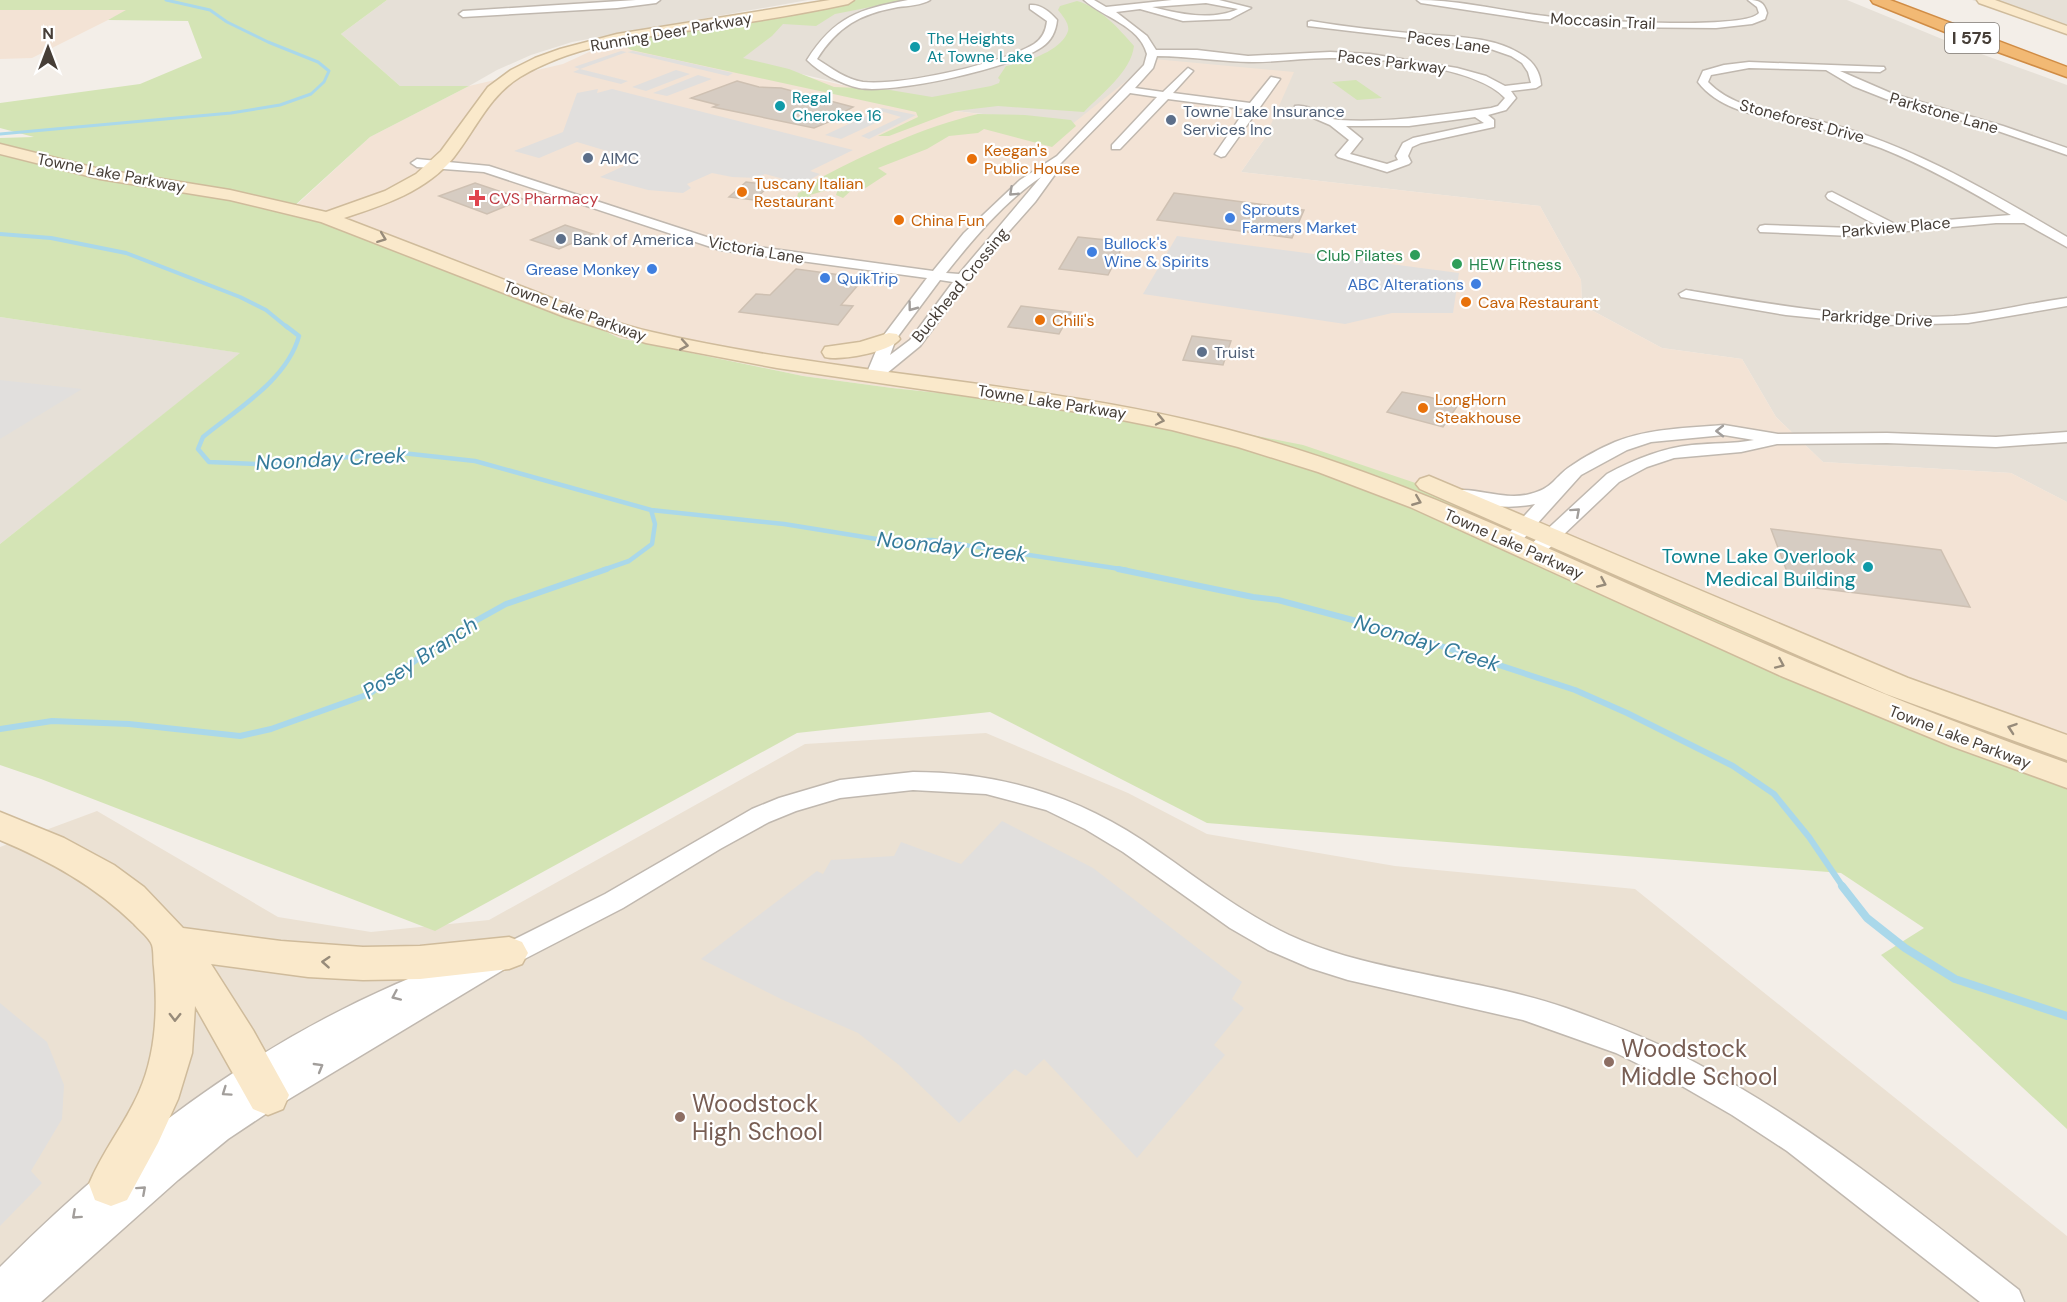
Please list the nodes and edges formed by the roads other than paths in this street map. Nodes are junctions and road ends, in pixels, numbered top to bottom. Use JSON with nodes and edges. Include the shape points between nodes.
{"nodes":[{"id":1,"x":656,"y":0,"type":"edge"},
{"id":2,"x":825,"y":0,"type":"edge"},
{"id":3,"x":847,"y":0,"type":"edge"},
{"id":4,"x":926,"y":0,"type":"edge"},
{"id":5,"x":1088,"y":0,"type":"edge"},
{"id":6,"x":1421,"y":0,"type":"edge"},
{"id":7,"x":1752,"y":0,"type":"edge"},
{"id":8,"x":1878,"y":0,"type":"edge"},
{"id":9,"x":1898,"y":0,"type":"edge"},
{"id":10,"x":1913,"y":0,"type":"edge"},
{"id":11,"x":1983,"y":0,"type":"edge"},
{"id":12,"x":1036,"y":2,"type":"edge"},
{"id":13,"x":1140,"y":6,"type":"junction"},
{"id":14,"x":1105,"y":9,"type":"junction"},
{"id":15,"x":463,"y":14,"type":"dead end"},
{"id":16,"x":1311,"y":24,"type":"dead end"},
{"id":17,"x":2067,"y":30,"type":"edge"},
{"id":18,"x":1152,"y":52,"type":"junction"},
{"id":19,"x":2067,"y":58,"type":"edge"},
{"id":20,"x":2067,"y":64,"type":"edge"},
{"id":21,"x":1825,"y":65,"type":"junction"},
{"id":22,"x":1880,"y":69,"type":"dead end"},
{"id":23,"x":1188,"y":71,"type":"dead end"},
{"id":24,"x":2067,"y":72,"type":"edge"},
{"id":25,"x":1275,"y":79,"type":"dead end"},
{"id":26,"x":482,"y":82,"type":"dead end"},
{"id":27,"x":1505,"y":89,"type":"junction"},
{"id":28,"x":1127,"y":90,"type":"junction"},
{"id":29,"x":1164,"y":95,"type":"junction"},
{"id":30,"x":1253,"y":106,"type":"junction"},
{"id":31,"x":1299,"y":108,"type":"dead end"},
{"id":32,"x":1476,"y":113,"type":"junction"},
{"id":33,"x":1334,"y":123,"type":"junction"},
{"id":34,"x":3,"y":146,"type":"edge"},
{"id":35,"x":1116,"y":147,"type":"dead end"},
{"id":36,"x":2067,"y":152,"type":"edge"},
{"id":37,"x":1221,"y":154,"type":"dead end"},
{"id":38,"x":435,"y":156,"type":"junction"},
{"id":39,"x":1061,"y":158,"type":"junction"},
{"id":40,"x":1832,"y":196,"type":"dead end"},
{"id":41,"x":340,"y":212,"type":"junction"},
{"id":42,"x":2027,"y":219,"type":"junction"},
{"id":43,"x":1764,"y":229,"type":"dead end"},
{"id":44,"x":1894,"y":230,"type":"junction"},
{"id":45,"x":2067,"y":243,"type":"edge"},
{"id":46,"x":936,"y":276,"type":"junction"},
{"id":47,"x":963,"y":279,"type":"junction"},
{"id":48,"x":1686,"y":294,"type":"dead end"},
{"id":49,"x":2067,"y":302,"type":"edge"},
{"id":50,"x":884,"y":359,"type":"junction"},
{"id":51,"x":2067,"y":436,"type":"edge"},
{"id":52,"x":1778,"y":439,"type":"junction"},
{"id":53,"x":1559,"y":486,"type":"junction"},
{"id":54,"x":1457,"y":495,"type":"junction"},
{"id":55,"x":1531,"y":538,"type":"junction"},
{"id":56,"x":2067,"y":748,"type":"edge"},
{"id":57,"x":2067,"y":776,"type":"edge"},
{"id":58,"x":0,"y":825,"type":"edge"},
{"id":59,"x":171,"y":940,"type":"junction"},
{"id":60,"x":509,"y":953,"type":"junction"},
{"id":61,"x":261,"y":1084,"type":"junction"},
{"id":62,"x":111,"y":1184,"type":"junction"},
{"id":63,"x":0,"y":1290,"type":"edge"},
{"id":64,"x":17,"y":1302,"type":"edge"},
{"id":65,"x":2007,"y":1302,"type":"edge"}],
"edges":[{"from":1,"to":15,"type":"street"},
{"from":2,"to":26,"type":"main road","name":"Running Deer Parkway","via":[[597,38],[522,61]]},
{"from":3,"to":38,"type":"main road","name":"Running Deer Parkway","via":[[623,37],[549,58],[510,77],[491,92],[448,154]]},
{"from":4,"to":12,"type":"street","via":[[848,18],[812,60],[850,82],[870,86],[994,63],[1020,55],[1048,36],[1052,20]]},
{"from":5,"to":14,"type":"street"},
{"from":6,"to":7,"type":"street","name":"Moccasin Trail","via":[[1572,22],[1695,25],[1742,23],[1762,16],[1761,6]]},
{"from":8,"to":24,"type":"highway","number":"I 575"},
{"from":9,"to":20,"type":"highway"},
{"from":10,"to":19,"type":"highway","number":"I 575"},
{"from":11,"to":17,"type":"main road"},
{"from":13,"to":13,"type":"street","via":[[1206,0],[1251,6],[1230,16],[1183,18]]},
{"from":13,"to":14,"type":"street"},
{"from":14,"to":18,"type":"street","via":[[1140,35]]},
{"from":16,"to":27,"type":"street","name":"Paces Lane","via":[[1508,51],[1530,66],[1536,85]]},
{"from":18,"to":27,"type":"street","name":"Paces Parkway","via":[[1262,60],[1344,55],[1446,67]]},
{"from":18,"to":28,"type":"street","name":"Buckhead Crossing","via":[[1146,70]]},
{"from":21,"to":22,"type":"street","name":"Stoneforest Drive"},
{"from":21,"to":36,"type":"street","name":"Parkstone Lane","via":[[1872,91]]},
{"from":21,"to":42,"type":"street","name":"Stoneforest Drive","via":[[1735,66],[1707,73],[1702,82],[1720,97],[1745,106],[1843,131],[1905,153]]},
{"from":23,"to":29,"type":"street"},
{"from":25,"to":30,"type":"street"},
{"from":27,"to":32,"type":"street","via":[[1511,98],[1508,103]]},
{"from":28,"to":29,"type":"street"},
{"from":28,"to":39,"type":"street","name":"Buckhead Crossing"},
{"from":29,"to":30,"type":"street"},
{"from":29,"to":35,"type":"street"},
{"from":30,"to":37,"type":"street"},
{"from":31,"to":33,"type":"street"},
{"from":32,"to":33,"type":"street","via":[[1409,123]]},
{"from":32,"to":33,"type":"street","via":[[1489,120],[1490,125],[1416,140],[1407,145],[1402,156],[1405,162],[1387,168],[1342,155],[1356,139]]},
{"from":34,"to":41,"type":"main road","name":"Towne Lake Parkway","via":[[110,177]]},
{"from":34,"to":41,"type":"main road","name":"Towne Lake Parkway","via":[[47,148],[143,171],[263,189]]},
{"from":38,"to":41,"type":"main road","name":"Running Deer Parkway","via":[[417,163]]},
{"from":38,"to":41,"type":"main road","name":"Running Deer Parkway","via":[[403,188]]},
{"from":38,"to":46,"type":"street","name":"Victoria Lane","via":[[720,246]]},
{"from":39,"to":46,"type":"street","name":"Buckhead Crossing","one_way":true,"via":[[1024,183],[992,212]]},
{"from":39,"to":47,"type":"street","name":"Buckhead Crossing","via":[[1043,185]]},
{"from":40,"to":44,"type":"street"},
{"from":41,"to":50,"type":"main road","name":"Towne Lake Parkway","via":[[640,317],[717,335]]},
{"from":41,"to":50,"type":"main road","name":"Towne Lake Parkway","one_way":true,"via":[[572,313],[637,335],[727,353]]},
{"from":42,"to":44,"type":"street","name":"Parkview Place"},
{"from":42,"to":45,"type":"street","name":"Stoneforest Drive"},
{"from":43,"to":44,"type":"street","name":"Parkview Place","via":[[1833,233]]},
{"from":46,"to":47,"type":"street","name":"Victoria Lane"},
{"from":46,"to":50,"type":"street","name":"Buckhead Crossing","one_way":true},
{"from":47,"to":50,"type":"street","name":"Buckhead Crossing","via":[[915,343]]},
{"from":48,"to":49,"type":"street","name":"Parkridge Drive","via":[[1815,315],[1893,322],[1977,318]]},
{"from":50,"to":54,"type":"main road","name":"Towne Lake Parkway","via":[[1069,387],[1210,414],[1332,448]]},
{"from":50,"to":55,"type":"main road","name":"Towne Lake Parkway","one_way":true,"via":[[1211,433],[1286,454]]},
{"from":51,"to":52,"type":"street","via":[[1996,442]]},
{"from":52,"to":53,"type":"street","one_way":true,"via":[[1724,430],[1649,437],[1600,456]]},
{"from":55,"to":52,"type":"street","one_way":true,"via":[[1613,478],[1639,464],[1691,450],[1746,448]]},
{"from":53,"to":54,"type":"street","via":[[1519,502]]},
{"from":53,"to":55,"type":"street"},
{"from":54,"to":55,"type":"main road","name":"Towne Lake Parkway"},
{"from":56,"to":55,"type":"main road","name":"Towne Lake Parkway","one_way":true,"via":[[1887,682]]},
{"from":55,"to":57,"type":"main road","name":"Towne Lake Parkway","one_way":true,"via":[[1792,669]]},
{"from":58,"to":59,"type":"main road","via":[[48,846],[105,879],[130,897]]},
{"from":60,"to":59,"type":"main road","one_way":true,"via":[[393,964],[347,964]]},
{"from":59,"to":61,"type":"main road"},
{"from":59,"to":62,"type":"main road","one_way":true,"via":[[175,1016],[168,1070],[137,1139]]},
{"from":60,"to":61,"type":"street","via":[[442,976],[312,1037]]},
{"from":60,"to":65,"type":"street","via":[[640,887],[726,831],[790,803],[838,790],[909,781],[958,782],[1008,790],[1050,802],[1096,822],[1232,917],[1296,951],[1346,968],[1569,1021],[1701,1080],[1789,1134]]},
{"from":61,"to":62,"type":"street","one_way":true,"via":[[170,1134]]},
{"from":64,"to":61,"type":"street","one_way":true},
{"from":62,"to":63,"type":"street","one_way":true}]}
